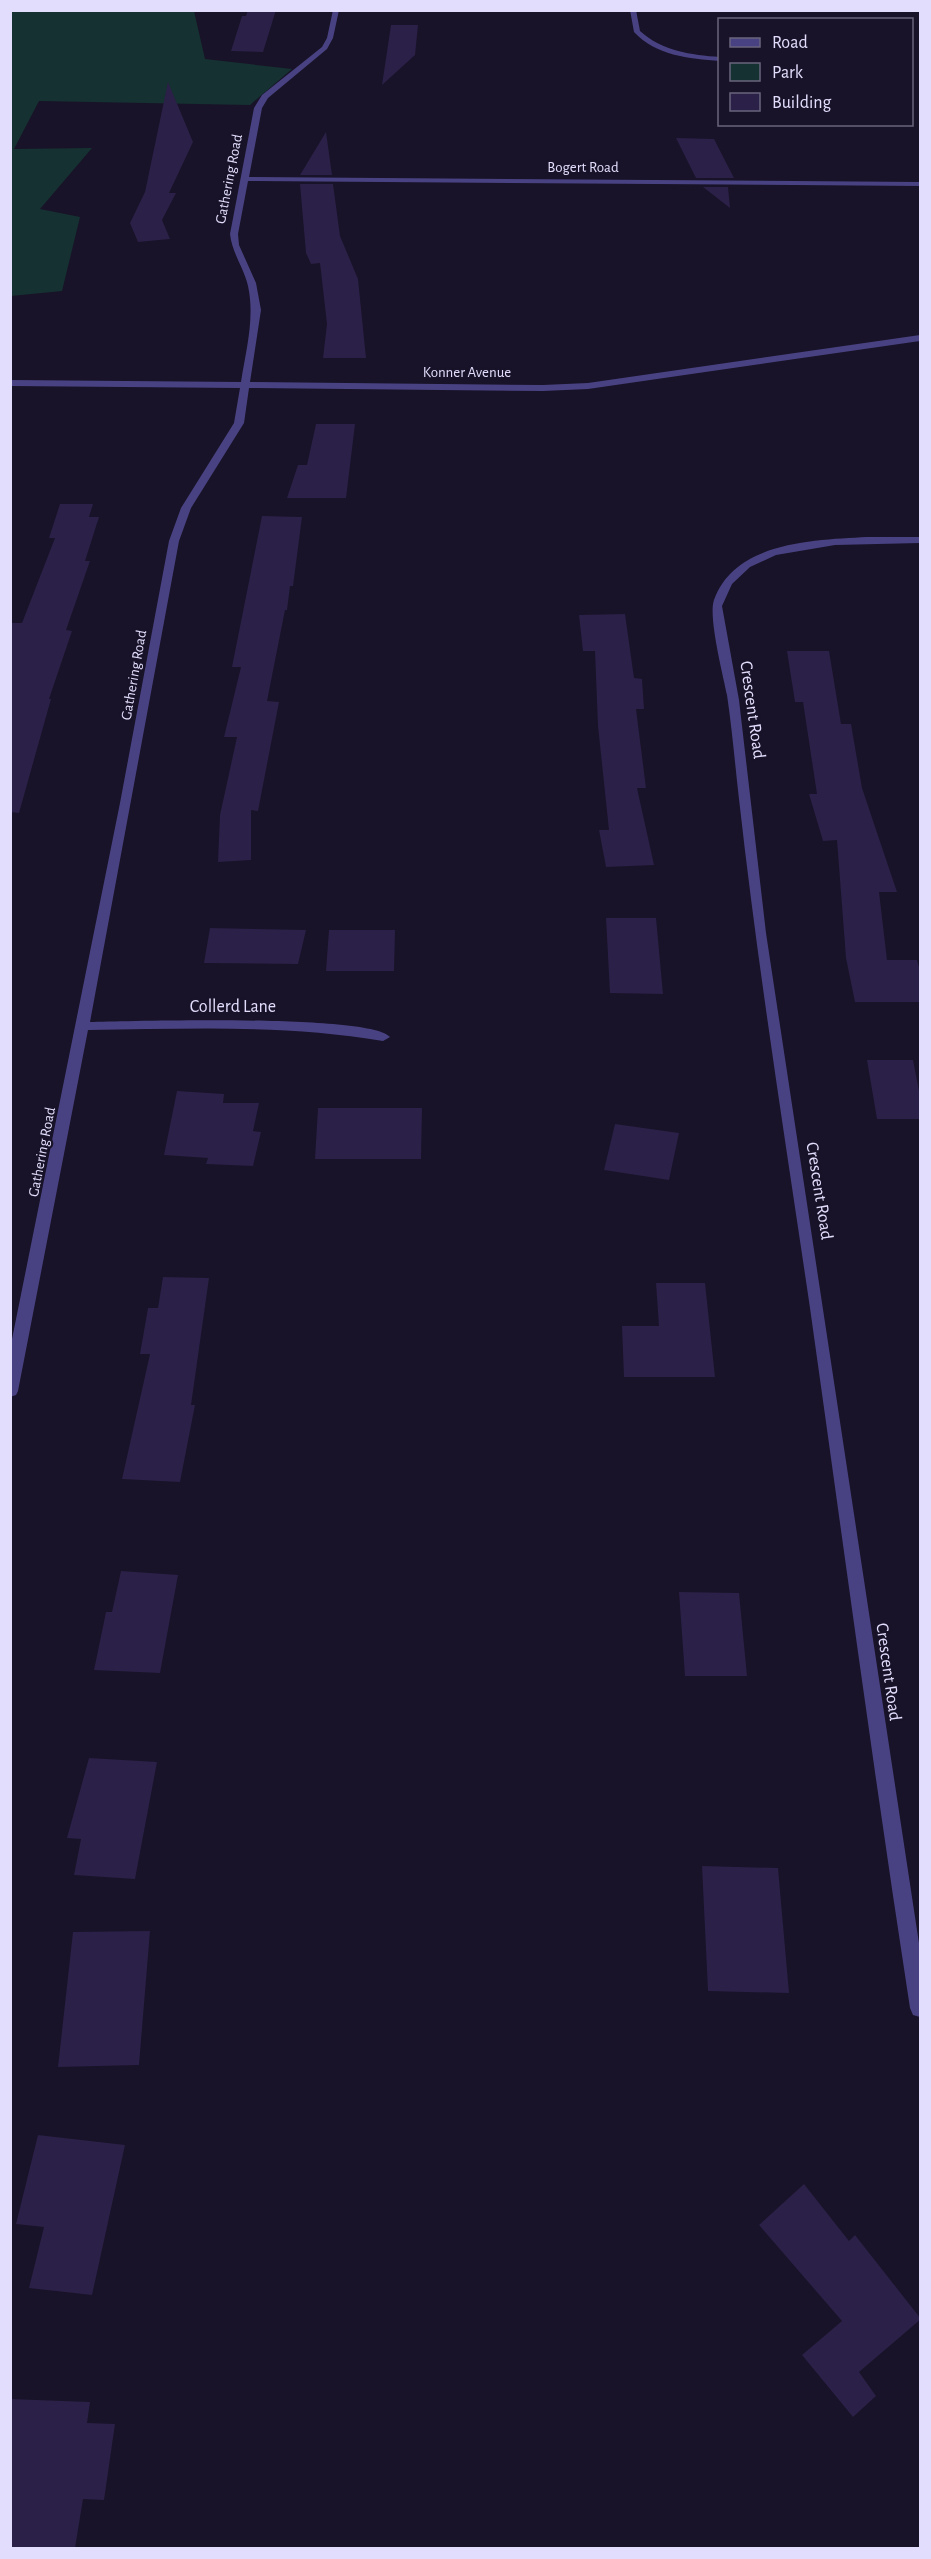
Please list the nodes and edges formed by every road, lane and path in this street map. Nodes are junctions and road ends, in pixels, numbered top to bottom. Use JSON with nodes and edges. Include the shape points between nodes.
{"nodes":[{"id":1,"x":336,"y":10,"type":"edge"},
{"id":2,"x":633,"y":10,"type":"edge"},
{"id":3,"x":718,"y":59,"type":"edge"},
{"id":4,"x":245,"y":179,"type":"junction"},
{"id":5,"x":921,"y":184,"type":"edge"},
{"id":6,"x":921,"y":338,"type":"edge"},
{"id":7,"x":10,"y":383,"type":"edge"},
{"id":8,"x":243,"y":386,"type":"junction"},
{"id":9,"x":921,"y":540,"type":"edge"},
{"id":10,"x":82,"y":1026,"type":"junction"},
{"id":11,"x":383,"y":1037,"type":"dead end"},
{"id":12,"x":15,"y":1350,"type":"edge"},
{"id":13,"x":10,"y":1391,"type":"edge"},
{"id":14,"x":921,"y":2008,"type":"edge"}],
"edges":[{"from":1,"to":4,"type":"street","name":"Gathering Road","via":[[325,48],[265,97],[258,108]]},
{"from":2,"to":3,"type":"street","via":[[637,32],[650,43],[684,54]]},
{"from":4,"to":5,"type":"street","name":"Bogert Road"},
{"from":4,"to":8,"type":"street","name":"Gathering Road","via":[[234,234],[252,283],[257,310]]},
{"from":6,"to":8,"type":"street","name":"Konner Avenue","via":[[588,386]]},
{"from":7,"to":8,"type":"street","name":"Konner Avenue"},
{"from":8,"to":10,"type":"street","name":"Gathering Road","via":[[239,423],[186,508],[174,541]]},
{"from":9,"to":14,"type":"street","name":"Crescent Road","via":[[827,542],[782,550],[746,567],[728,581],[717,606],[733,700],[760,933]]},
{"from":10,"to":11,"type":"street","name":"Collerd Lane","via":[[309,1025]]},
{"from":10,"to":12,"type":"street","name":"Gathering Road"},
{"from":12,"to":13,"type":"street","name":"Gathering Road"}]}
